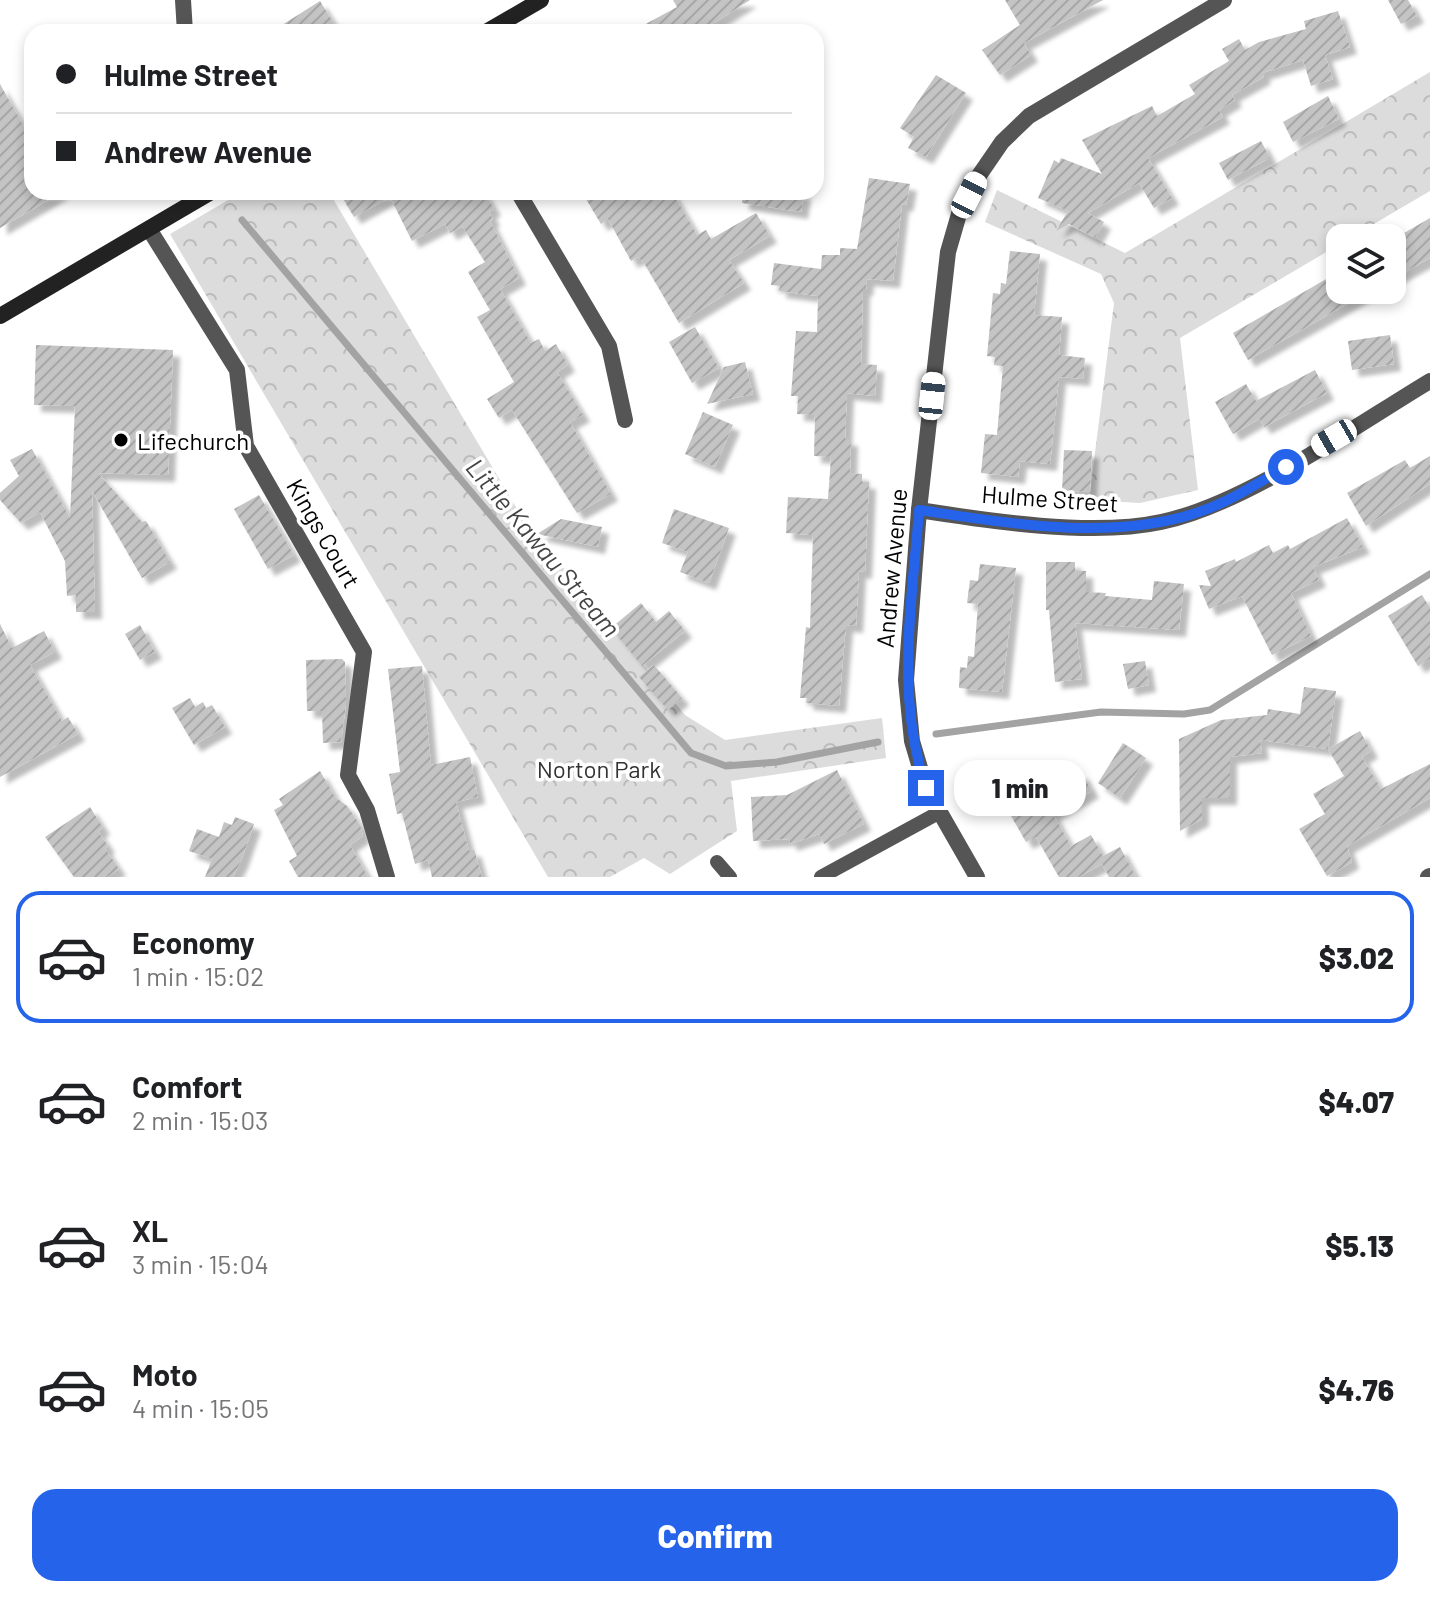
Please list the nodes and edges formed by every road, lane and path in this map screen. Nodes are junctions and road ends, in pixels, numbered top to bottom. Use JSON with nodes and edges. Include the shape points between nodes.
{"nodes":[{"id":1,"x":183,"y":0,"type":"edge"},
{"id":2,"x":541,"y":0,"type":"edge"},
{"id":3,"x":1224,"y":0,"type":"edge"},
{"id":4,"x":184,"y":24,"type":"edge"},
{"id":5,"x":500,"y":24,"type":"edge"},
{"id":6,"x":198,"y":200,"type":"edge"},
{"id":7,"x":523,"y":200,"type":"edge"},
{"id":8,"x":149,"y":229,"type":"junction"},
{"id":9,"x":0,"y":316,"type":"edge"},
{"id":10,"x":1430,"y":381,"type":"edge"},
{"id":11,"x":625,"y":420,"type":"dead end"},
{"id":12,"x":919,"y":510,"type":"junction"},
{"id":13,"x":940,"y":812,"type":"junction"},
{"id":14,"x":717,"y":862,"type":"dead end"},
{"id":15,"x":387,"y":877,"type":"edge"},
{"id":16,"x":730,"y":877,"type":"edge"},
{"id":17,"x":821,"y":877,"type":"edge"},
{"id":18,"x":977,"y":877,"type":"edge"}],
"edges":[{"from":1,"to":4,"type":"street"},
{"from":2,"to":5,"type":"main road"},
{"from":3,"to":12,"type":"street","name":"Andrew Avenue","via":[[1029,116],[1002,142],[978,177],[948,252]]},
{"from":6,"to":8,"type":"main road"},
{"from":7,"to":11,"type":"street","via":[[609,346]]},
{"from":8,"to":9,"type":"main road"},
{"from":8,"to":15,"type":"street","name":"Kings Court","via":[[237,370],[246,446],[364,652],[348,775],[367,810]]},
{"from":10,"to":12,"type":"street","name":"Hulme Street","via":[[1261,481],[1201,511],[1161,523],[1085,527]]},
{"from":12,"to":13,"type":"street","name":"Andrew Avenue","via":[[907,713],[922,775]]},
{"from":13,"to":17,"type":"lane"},
{"from":13,"to":18,"type":"street","name":"Andrew Avenue"},
{"from":14,"to":16,"type":"lane"}]}
